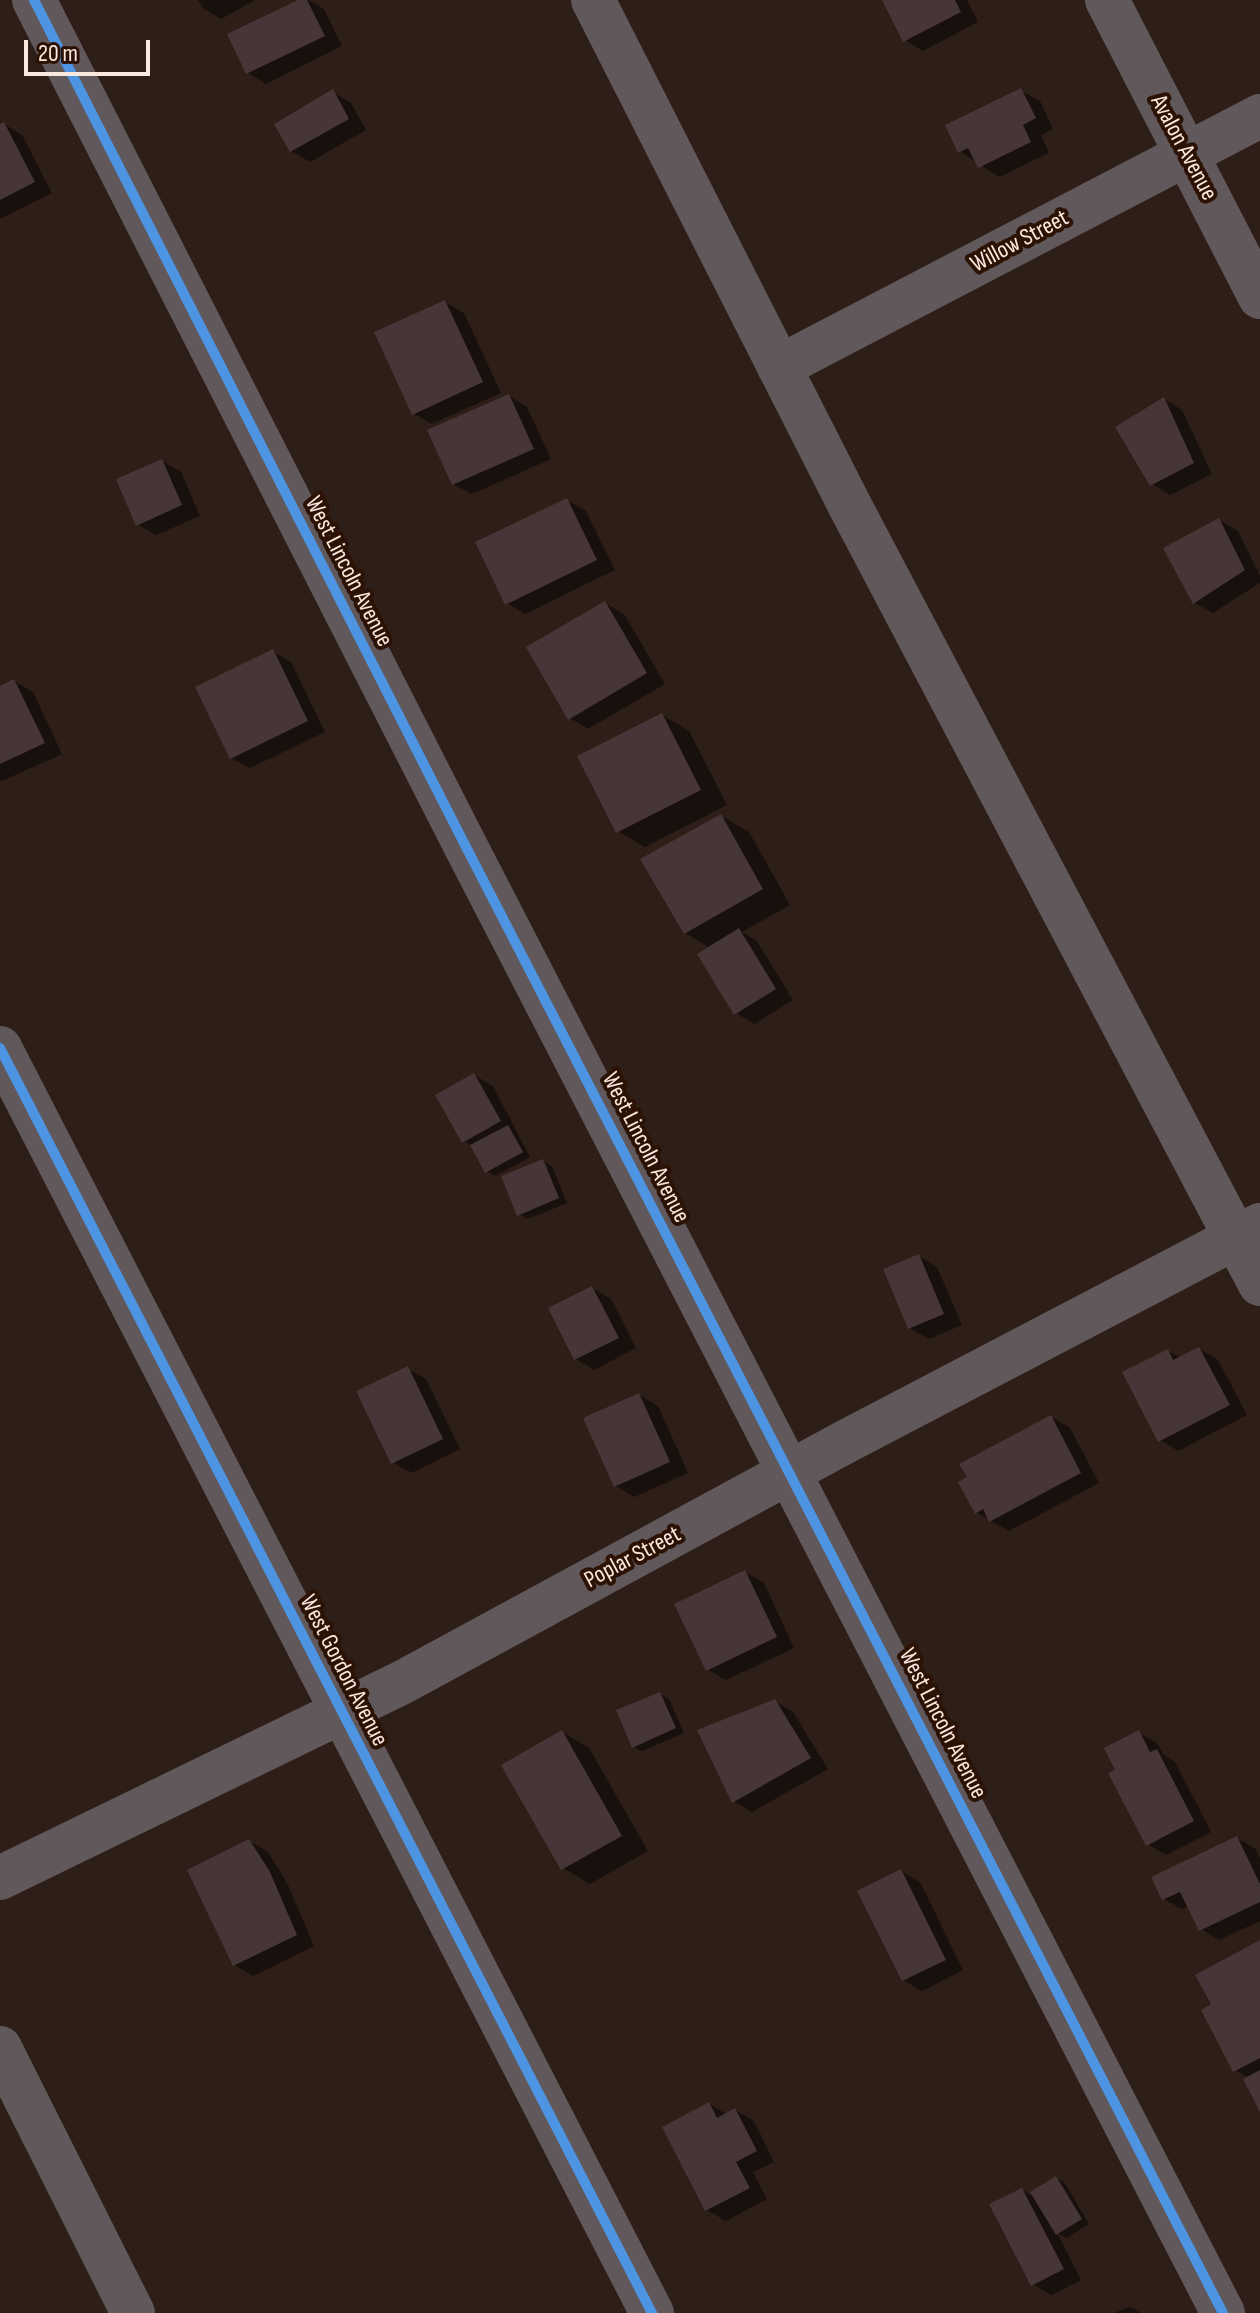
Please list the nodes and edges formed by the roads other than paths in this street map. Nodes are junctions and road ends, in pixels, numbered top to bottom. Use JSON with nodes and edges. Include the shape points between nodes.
{"nodes":[{"id":1,"x":34,"y":0,"type":"edge"},
{"id":2,"x":593,"y":0,"type":"edge"},
{"id":3,"x":1107,"y":0,"type":"edge"},
{"id":4,"x":1260,"y":116,"type":"edge"},
{"id":5,"x":1186,"y":155,"type":"junction"},
{"id":6,"x":1260,"y":297,"type":"edge"},
{"id":7,"x":779,"y":367,"type":"junction"},
{"id":8,"x":0,"y":1048,"type":"edge"},
{"id":9,"x":1248,"y":1232,"type":"edge"},
{"id":10,"x":1260,"y":1284,"type":"edge"},
{"id":11,"x":791,"y":1473,"type":"junction"},
{"id":12,"x":342,"y":1713,"type":"junction"},
{"id":13,"x":0,"y":1878,"type":"edge"},
{"id":14,"x":0,"y":2048,"type":"edge"},
{"id":15,"x":133,"y":2313,"type":"edge"},
{"id":16,"x":652,"y":2313,"type":"edge"},
{"id":17,"x":1223,"y":2313,"type":"edge"}],
"edges":[{"from":1,"to":11,"type":"street","name":"West Lincoln Avenue"},
{"from":2,"to":7,"type":"street"},
{"from":3,"to":5,"type":"street","name":"Avalon Avenue"},
{"from":4,"to":5,"type":"street","name":"Willow Street"},
{"from":5,"to":6,"type":"street","name":"Avalon Avenue"},
{"from":5,"to":7,"type":"street","name":"Willow Street"},
{"from":7,"to":9,"type":"street"},
{"from":8,"to":12,"type":"street","name":"West Gordon Avenue"},
{"from":9,"to":10,"type":"street"},
{"from":9,"to":11,"type":"street","name":"Poplar Street"},
{"from":11,"to":12,"type":"street","name":"Poplar Street"},
{"from":11,"to":17,"type":"street","name":"West Lincoln Avenue"},
{"from":12,"to":13,"type":"street","name":"Poplar Street"},
{"from":12,"to":16,"type":"street","name":"West Gordon Avenue"},
{"from":14,"to":15,"type":"street"}]}
